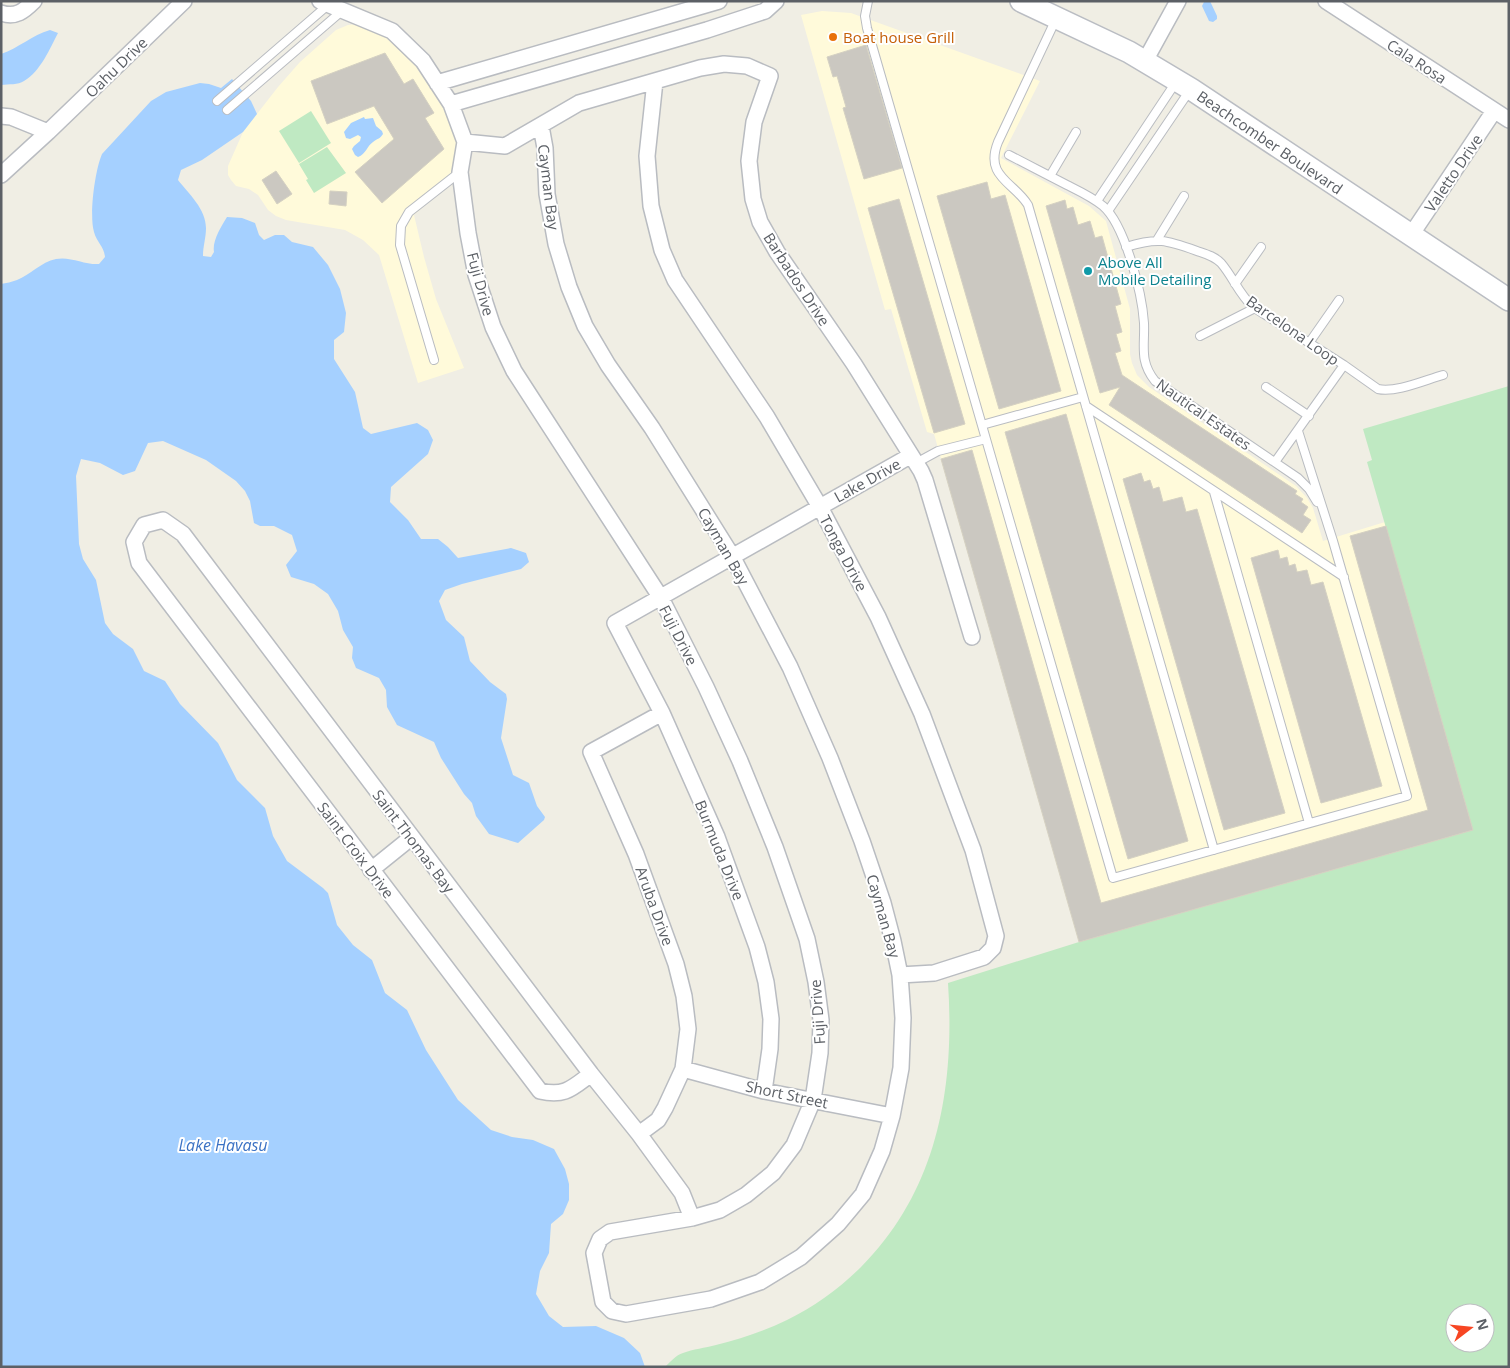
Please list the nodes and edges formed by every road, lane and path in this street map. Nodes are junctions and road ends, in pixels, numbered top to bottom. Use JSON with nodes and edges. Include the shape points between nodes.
{"nodes":[{"id":1,"x":34,"y":1,"type":"edge"},
{"id":2,"x":184,"y":1,"type":"edge"},
{"id":3,"x":719,"y":1,"type":"edge"},
{"id":4,"x":776,"y":1,"type":"edge"},
{"id":5,"x":868,"y":1,"type":"edge"},
{"id":6,"x":1021,"y":1,"type":"edge"},
{"id":7,"x":1178,"y":1,"type":"edge"},
{"id":8,"x":1326,"y":1,"type":"edge"},
{"id":9,"x":324,"y":3,"type":"edge"},
{"id":10,"x":343,"y":10,"type":"junction"},
{"id":11,"x":1,"y":13,"type":"edge"},
{"id":12,"x":1057,"y":17,"type":"junction"},
{"id":13,"x":1145,"y":61,"type":"junction"},
{"id":14,"x":655,"y":81,"type":"junction"},
{"id":15,"x":437,"y":82,"type":"junction"},
{"id":16,"x":1184,"y":85,"type":"junction"},
{"id":17,"x":217,"y":101,"type":"dead end"},
{"id":18,"x":451,"y":104,"type":"junction"},
{"id":19,"x":227,"y":110,"type":"dead end"},
{"id":20,"x":1494,"y":111,"type":"junction"},
{"id":21,"x":1,"y":116,"type":"edge"},
{"id":22,"x":1509,"y":120,"type":"edge"},
{"id":23,"x":541,"y":126,"type":"junction"},
{"id":24,"x":1145,"y":128,"type":"junction"},
{"id":25,"x":48,"y":132,"type":"junction"},
{"id":26,"x":1076,"y":132,"type":"dead end"},
{"id":27,"x":1158,"y":136,"type":"junction"},
{"id":28,"x":465,"y":142,"type":"junction"},
{"id":29,"x":1009,"y":155,"type":"dead end"},
{"id":30,"x":460,"y":172,"type":"junction"},
{"id":31,"x":1,"y":175,"type":"edge"},
{"id":32,"x":1050,"y":176,"type":"junction"},
{"id":33,"x":1184,"y":196,"type":"dead end"},
{"id":34,"x":1097,"y":201,"type":"junction"},
{"id":35,"x":1108,"y":211,"type":"junction"},
{"id":36,"x":1411,"y":235,"type":"junction"},
{"id":37,"x":1157,"y":240,"type":"junction"},
{"id":38,"x":1126,"y":247,"type":"junction"},
{"id":39,"x":1261,"y":247,"type":"dead end"},
{"id":40,"x":1235,"y":284,"type":"junction"},
{"id":41,"x":1339,"y":300,"type":"dead end"},
{"id":42,"x":1509,"y":300,"type":"edge"},
{"id":43,"x":1255,"y":308,"type":"junction"},
{"id":44,"x":1200,"y":336,"type":"dead end"},
{"id":45,"x":1309,"y":343,"type":"junction"},
{"id":46,"x":434,"y":360,"type":"dead end"},
{"id":47,"x":1344,"y":365,"type":"junction"},
{"id":48,"x":1443,"y":375,"type":"dead end"},
{"id":49,"x":1266,"y":387,"type":"dead end"},
{"id":50,"x":1083,"y":396,"type":"junction"},
{"id":51,"x":1086,"y":406,"type":"junction"},
{"id":52,"x":1309,"y":416,"type":"junction"},
{"id":53,"x":982,"y":425,"type":"junction"},
{"id":54,"x":1298,"y":431,"type":"junction"},
{"id":55,"x":986,"y":439,"type":"junction"},
{"id":56,"x":913,"y":459,"type":"junction"},
{"id":57,"x":1276,"y":462,"type":"junction"},
{"id":58,"x":1214,"y":492,"type":"junction"},
{"id":59,"x":820,"y":506,"type":"junction"},
{"id":60,"x":1324,"y":512,"type":"junction"},
{"id":61,"x":732,"y":556,"type":"junction"},
{"id":62,"x":139,"y":563,"type":"joint"},
{"id":63,"x":1344,"y":577,"type":"junction"},
{"id":64,"x":661,"y":598,"type":"junction"},
{"id":65,"x":615,"y":623,"type":"joint"},
{"id":66,"x":972,"y":637,"type":"dead end"},
{"id":67,"x":662,"y":713,"type":"junction"},
{"id":68,"x":1309,"y":823,"type":"junction"},
{"id":69,"x":412,"y":837,"type":"junction"},
{"id":70,"x":1214,"y":850,"type":"junction"},
{"id":71,"x":371,"y":870,"type":"junction"},
{"id":72,"x":900,"y":975,"type":"junction"},
{"id":73,"x":683,"y":1069,"type":"junction"},
{"id":74,"x":591,"y":1074,"type":"junction"},
{"id":75,"x":764,"y":1091,"type":"junction"},
{"id":76,"x":813,"y":1100,"type":"junction"},
{"id":77,"x":892,"y":1116,"type":"junction"},
{"id":78,"x":639,"y":1134,"type":"junction"},
{"id":79,"x":692,"y":1218,"type":"junction"}],
"edges":[{"from":1,"to":11,"type":"street","via":[[17,14]]},
{"from":2,"to":25,"type":"street","name":"Oahu Drive"},
{"from":3,"to":15,"type":"street"},
{"from":4,"to":18,"type":"street","via":[[765,11],[715,27]]},
{"from":5,"to":53,"type":"lane","via":[[867,28]]},
{"from":6,"to":12,"type":"street","name":"Beachcomber Boulevard"},
{"from":7,"to":13,"type":"street"},
{"from":8,"to":20,"type":"street","name":"Cala Rosa"},
{"from":9,"to":10,"type":"street"},
{"from":9,"to":17,"type":"lane"},
{"from":10,"to":15,"type":"street","via":[[392,31],[423,61]]},
{"from":10,"to":19,"type":"lane"},
{"from":12,"to":13,"type":"street","name":"Beachcomber Boulevard"},
{"from":12,"to":50,"type":"lane","via":[[998,142],[994,159],[1001,178],[1028,205]]},
{"from":13,"to":16,"type":"street","name":"Beachcomber Boulevard"},
{"from":14,"to":23,"type":"street","name":"Barbados Drive","via":[[579,103]]},
{"from":14,"to":56,"type":"street","name":"Barbados Drive","via":[[724,64],[747,66],[770,76],[754,122],[749,161],[753,199],[760,222]]},
{"from":14,"to":59,"type":"street","name":"Tonga Drive","via":[[648,156],[651,206],[662,250],[675,280],[767,417]]},
{"from":15,"to":18,"type":"street"},
{"from":16,"to":24,"type":"lane"},
{"from":16,"to":27,"type":"lane"},
{"from":16,"to":36,"type":"street","name":"Beachcomber Boulevard"},
{"from":18,"to":28,"type":"street"},
{"from":20,"to":22,"type":"street","name":"Cala Rosa"},
{"from":20,"to":36,"type":"street","name":"Valetto Drive"},
{"from":21,"to":25,"type":"street"},
{"from":23,"to":28,"type":"street","name":"Barbados Drive","via":[[505,146]]},
{"from":23,"to":61,"type":"street","name":"Cayman Bay","via":[[547,194],[556,244],[585,326]]},
{"from":24,"to":27,"type":"lane"},
{"from":24,"to":34,"type":"lane"},
{"from":25,"to":31,"type":"street","name":"Oahu Drive"},
{"from":26,"to":32,"type":"lane"},
{"from":27,"to":35,"type":"lane"},
{"from":28,"to":30,"type":"street","name":"Fuji Drive"},
{"from":29,"to":32,"type":"lane","name":"Nautical Estates"},
{"from":30,"to":46,"type":"lane","via":[[409,212],[401,226],[400,245]]},
{"from":30,"to":64,"type":"street","name":"Fuji Drive","via":[[476,275],[493,327],[514,371]]},
{"from":32,"to":34,"type":"lane","name":"Nautical Estates"},
{"from":33,"to":37,"type":"lane"},
{"from":34,"to":35,"type":"lane","name":"Nautical Estates"},
{"from":35,"to":38,"type":"lane","name":"Nautical Estates","via":[[1118,224]]},
{"from":36,"to":42,"type":"street","name":"Beachcomber Boulevard"},
{"from":37,"to":38,"type":"lane","name":"Barcelona Loop"},
{"from":37,"to":40,"type":"lane","name":"Barcelona Loop","via":[[1210,255]]},
{"from":38,"to":57,"type":"lane","name":"Nautical Estates","via":[[1141,303],[1144,357],[1152,378]]},
{"from":39,"to":40,"type":"lane"},
{"from":40,"to":43,"type":"lane","name":"Barcelona Loop"},
{"from":41,"to":45,"type":"lane"},
{"from":43,"to":44,"type":"lane"},
{"from":43,"to":45,"type":"lane","name":"Barcelona Loop"},
{"from":45,"to":47,"type":"lane","name":"Barcelona Loop"},
{"from":47,"to":48,"type":"lane","via":[[1384,390]]},
{"from":47,"to":52,"type":"lane","name":"Barcelona Loop"},
{"from":49,"to":52,"type":"lane"},
{"from":50,"to":51,"type":"lane"},
{"from":50,"to":53,"type":"lane"},
{"from":51,"to":58,"type":"lane"},
{"from":51,"to":70,"type":"lane"},
{"from":52,"to":54,"type":"lane","name":"Barcelona Loop"},
{"from":53,"to":55,"type":"lane"},
{"from":54,"to":57,"type":"lane"},
{"from":54,"to":60,"type":"lane","name":"Nautical Estates"},
{"from":55,"to":56,"type":"lane"},
{"from":55,"to":70,"type":"lane","via":[[1113,878]]},
{"from":56,"to":59,"type":"street","name":"Lake Drive"},
{"from":56,"to":66,"type":"street","name":"Barbados Drive","via":[[925,480]]},
{"from":57,"to":60,"type":"lane","name":"Nautical Estates","via":[[1306,485]]},
{"from":58,"to":63,"type":"lane"},
{"from":58,"to":68,"type":"lane"},
{"from":59,"to":61,"type":"street","name":"Lake Drive"},
{"from":59,"to":72,"type":"street","name":"Tonga Drive","via":[[878,617],[922,714],[973,850],[996,936],[993,948],[984,957],[934,973]]},
{"from":60,"to":63,"type":"lane","name":"Nautical Estates"},
{"from":61,"to":64,"type":"street","name":"Lake Drive"},
{"from":61,"to":72,"type":"street","name":"Cayman Bay","via":[[790,667],[830,758],[882,903]]},
{"from":62,"to":69,"type":"street","name":"Saint Thomas Bay","via":[[134,542],[144,525],[163,520],[182,534]]},
{"from":62,"to":71,"type":"street","name":"Saint Croix Drive"},
{"from":63,"to":68,"type":"lane","name":"Nautical Estates","via":[[1407,796]]},
{"from":64,"to":65,"type":"street","name":"Lake Drive"},
{"from":64,"to":76,"type":"street","name":"Fuji Drive","via":[[740,761],[807,939],[820,1020],[820,1053]]},
{"from":65,"to":67,"type":"street","name":"Burmuda Drive"},
{"from":67,"to":73,"type":"street","name":"Aruba Drive","via":[[591,752],[636,854],[676,964],[688,1029]]},
{"from":67,"to":75,"type":"street","name":"Burmuda Drive","via":[[717,837],[757,947],[771,1019]]},
{"from":68,"to":70,"type":"lane"},
{"from":69,"to":71,"type":"street"},
{"from":69,"to":74,"type":"street","name":"Saint Thomas Bay"},
{"from":71,"to":74,"type":"street","name":"Saint Croix Drive","via":[[540,1091],[566,1092]]},
{"from":72,"to":77,"type":"street","name":"Fuji Drive","via":[[903,1018],[901,1068]]},
{"from":73,"to":75,"type":"street","name":"Short Street"},
{"from":73,"to":78,"type":"street","name":"Aruba Drive","via":[[658,1120]]},
{"from":74,"to":78,"type":"street","name":"Saint Thomas Bay"},
{"from":75,"to":76,"type":"street","name":"Short Street"},
{"from":76,"to":77,"type":"street","name":"Short Street"},
{"from":76,"to":79,"type":"street","name":"Fuji Drive","via":[[794,1145],[773,1173],[738,1200],[720,1210]]},
{"from":77,"to":79,"type":"street","name":"Fuji Drive","via":[[882,1151],[863,1194],[838,1224],[801,1257],[760,1282],[711,1299],[626,1314],[612,1311],[603,1302],[594,1253],[600,1239],[610,1232]]},
{"from":78,"to":79,"type":"street","name":"Saint Thomas Bay","via":[[682,1193]]}]}
